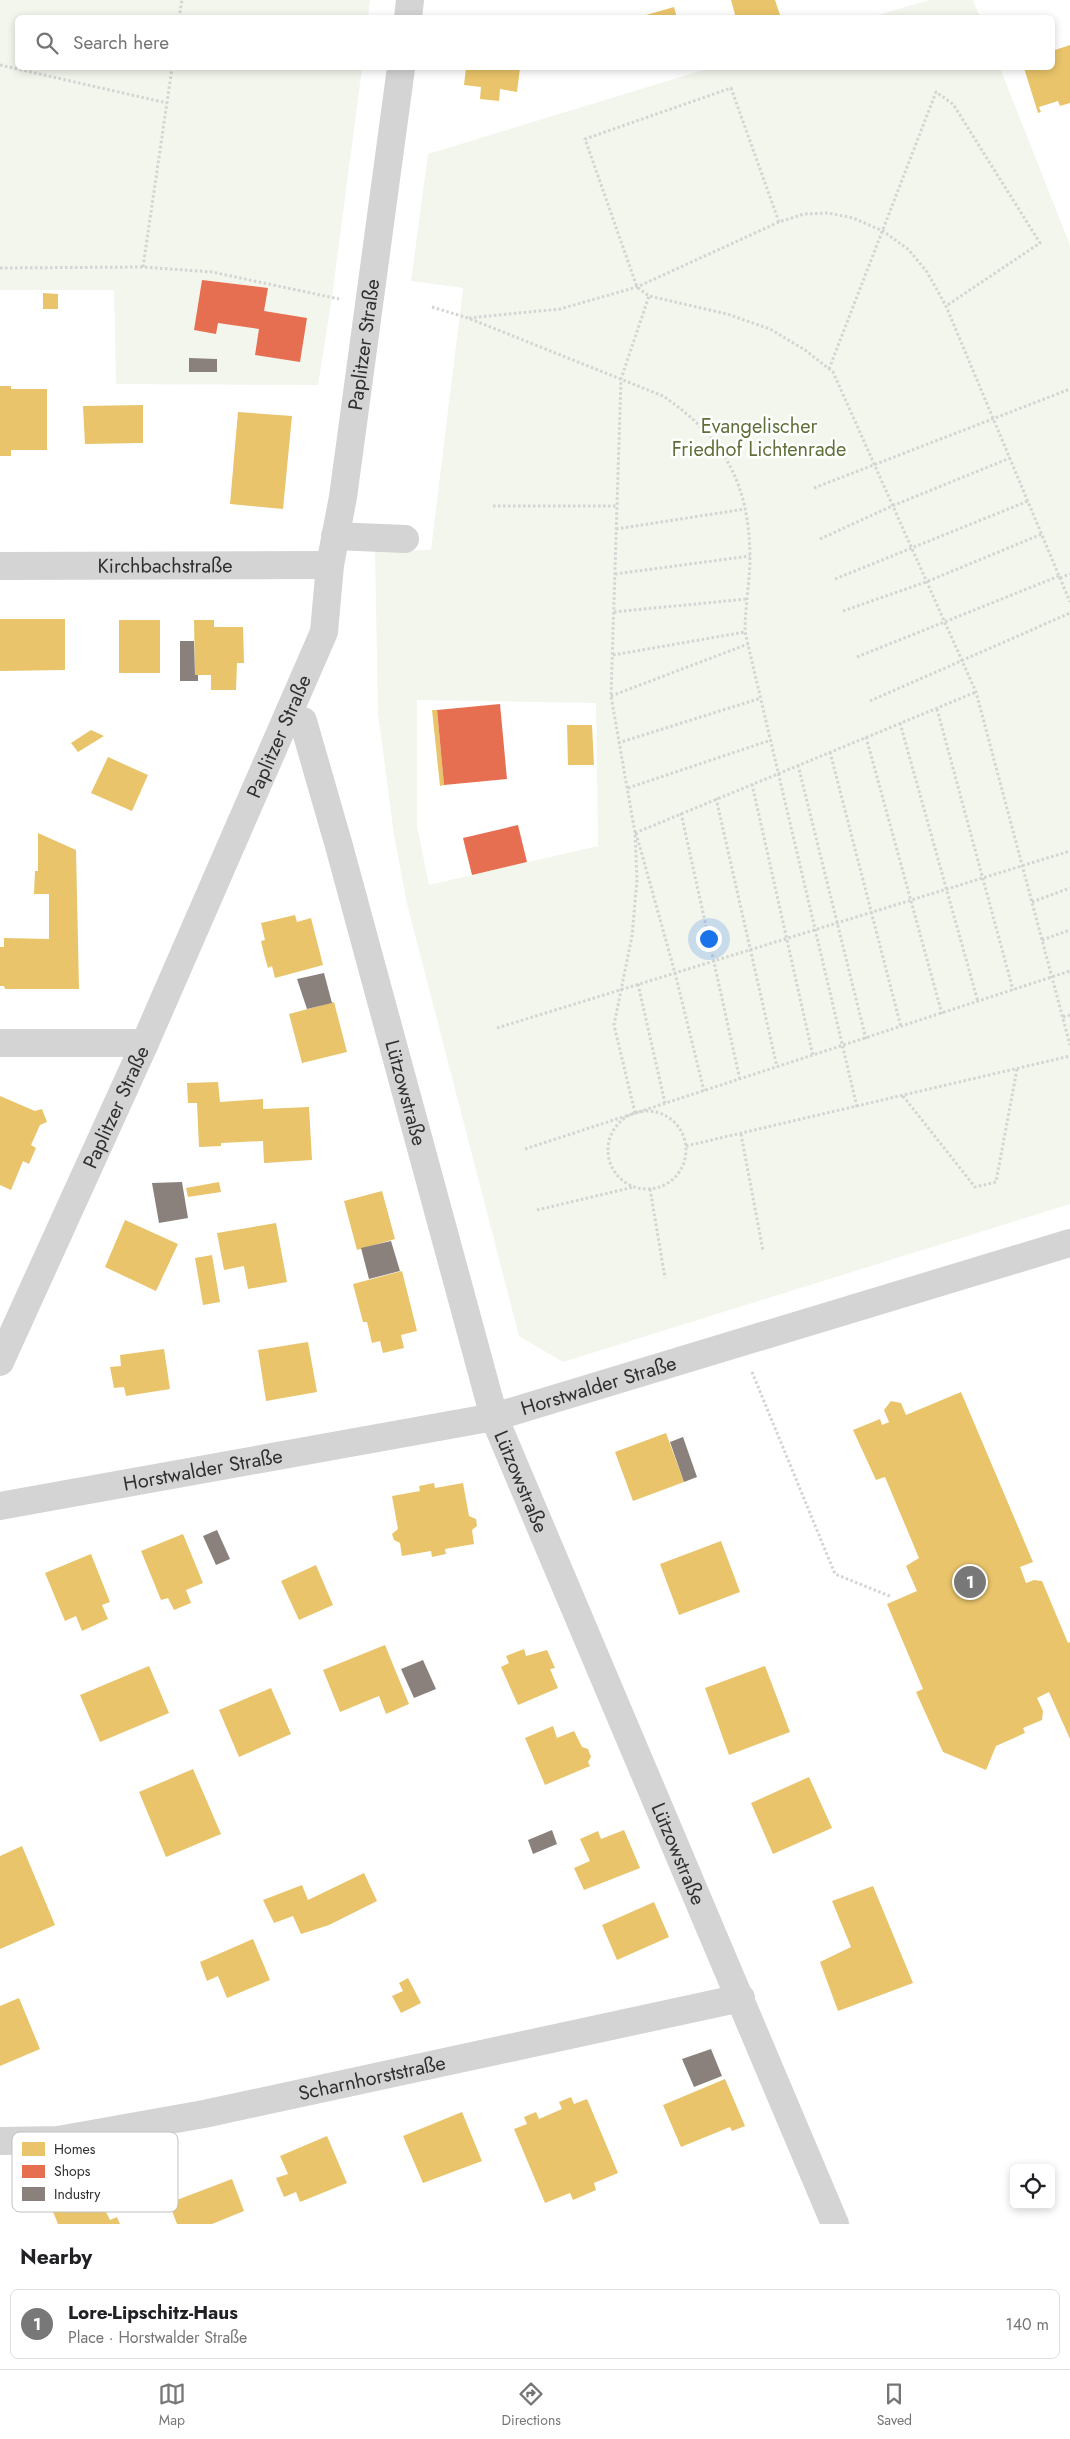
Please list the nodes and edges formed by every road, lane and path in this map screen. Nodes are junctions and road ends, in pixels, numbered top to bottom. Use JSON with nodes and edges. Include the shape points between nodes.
{"nodes":[{"id":1,"x":182,"y":0,"type":"edge"},
{"id":2,"x":410,"y":0,"type":"edge"},
{"id":3,"x":180,"y":15,"type":"edge"},
{"id":4,"x":408,"y":15,"type":"edge"},
{"id":5,"x":0,"y":65,"type":"edge"},
{"id":6,"x":15,"y":68,"type":"edge"},
{"id":7,"x":22,"y":70,"type":"edge"},
{"id":8,"x":172,"y":70,"type":"edge"},
{"id":9,"x":401,"y":70,"type":"edge"},
{"id":10,"x":167,"y":103,"type":"junction"},
{"id":11,"x":779,"y":222,"type":"junction"},
{"id":12,"x":883,"y":231,"type":"junction"},
{"id":13,"x":143,"y":267,"type":"junction"},
{"id":14,"x":0,"y":268,"type":"edge"},
{"id":15,"x":637,"y":287,"type":"junction"},
{"id":16,"x":649,"y":296,"type":"junction"},
{"id":17,"x":946,"y":306,"type":"junction"},
{"id":18,"x":369,"y":307,"type":"junction"},
{"id":19,"x":432,"y":307,"type":"dead end"},
{"id":20,"x":468,"y":318,"type":"junction"},
{"id":21,"x":829,"y":369,"type":"junction"},
{"id":22,"x":621,"y":379,"type":"junction"},
{"id":23,"x":1070,"y":389,"type":"edge"},
{"id":24,"x":993,"y":419,"type":"junction"},
{"id":25,"x":1010,"y":458,"type":"junction"},
{"id":26,"x":874,"y":465,"type":"junction"},
{"id":27,"x":814,"y":488,"type":"dead end"},
{"id":28,"x":1028,"y":501,"type":"junction"},
{"id":29,"x":492,"y":506,"type":"dead end"},
{"id":30,"x":617,"y":506,"type":"junction"},
{"id":31,"x":892,"y":506,"type":"junction"},
{"id":32,"x":745,"y":509,"type":"junction"},
{"id":33,"x":616,"y":529,"type":"junction"},
{"id":34,"x":1042,"y":534,"type":"junction"},
{"id":35,"x":335,"y":536,"type":"junction"},
{"id":36,"x":405,"y":539,"type":"dead end"},
{"id":37,"x":820,"y":539,"type":"dead end"},
{"id":38,"x":912,"y":550,"type":"junction"},
{"id":39,"x":750,"y":556,"type":"junction"},
{"id":40,"x":330,"y":565,"type":"junction"},
{"id":41,"x":0,"y":566,"type":"edge"},
{"id":42,"x":615,"y":574,"type":"junction"},
{"id":43,"x":1070,"y":574,"type":"edge"},
{"id":44,"x":1060,"y":577,"type":"junction"},
{"id":45,"x":835,"y":579,"type":"dead end"},
{"id":46,"x":926,"y":582,"type":"junction"},
{"id":47,"x":746,"y":599,"type":"junction"},
{"id":48,"x":1070,"y":602,"type":"edge"},
{"id":49,"x":843,"y":611,"type":"dead end"},
{"id":50,"x":614,"y":612,"type":"junction"},
{"id":51,"x":1070,"y":614,"type":"edge"},
{"id":52,"x":944,"y":621,"type":"junction"},
{"id":53,"x":745,"y":632,"type":"junction"},
{"id":54,"x":748,"y":644,"type":"junction"},
{"id":55,"x":613,"y":655,"type":"junction"},
{"id":56,"x":857,"y":657,"type":"dead end"},
{"id":57,"x":961,"y":659,"type":"junction"},
{"id":58,"x":976,"y":692,"type":"junction"},
{"id":59,"x":611,"y":696,"type":"junction"},
{"id":60,"x":761,"y":698,"type":"junction"},
{"id":61,"x":870,"y":701,"type":"dead end"},
{"id":62,"x":937,"y":709,"type":"junction"},
{"id":63,"x":288,"y":715,"type":"junction"},
{"id":64,"x":900,"y":723,"type":"junction"},
{"id":65,"x":866,"y":737,"type":"junction"},
{"id":66,"x":771,"y":740,"type":"junction"},
{"id":67,"x":618,"y":743,"type":"junction"},
{"id":68,"x":830,"y":752,"type":"junction"},
{"id":69,"x":798,"y":765,"type":"junction"},
{"id":70,"x":779,"y":773,"type":"junction"},
{"id":71,"x":752,"y":784,"type":"junction"},
{"id":72,"x":628,"y":788,"type":"junction"},
{"id":73,"x":716,"y":798,"type":"junction"},
{"id":74,"x":681,"y":813,"type":"junction"},
{"id":75,"x":636,"y":832,"type":"junction"},
{"id":76,"x":1070,"y":851,"type":"edge"},
{"id":77,"x":1022,"y":866,"type":"junction"},
{"id":78,"x":983,"y":878,"type":"junction"},
{"id":79,"x":1070,"y":888,"type":"edge"},
{"id":80,"x":947,"y":889,"type":"junction"},
{"id":81,"x":911,"y":900,"type":"junction"},
{"id":82,"x":1032,"y":902,"type":"junction"},
{"id":83,"x":872,"y":913,"type":"junction"},
{"id":84,"x":837,"y":923,"type":"junction"},
{"id":85,"x":816,"y":930,"type":"junction"},
{"id":86,"x":1070,"y":930,"type":"edge"},
{"id":87,"x":787,"y":938,"type":"junction"},
{"id":88,"x":1042,"y":940,"type":"junction"},
{"id":89,"x":750,"y":950,"type":"junction"},
{"id":90,"x":714,"y":961,"type":"junction"},
{"id":91,"x":1070,"y":971,"type":"edge"},
{"id":92,"x":675,"y":973,"type":"junction"},
{"id":93,"x":1052,"y":977,"type":"junction"},
{"id":94,"x":638,"y":984,"type":"junction"},
{"id":95,"x":619,"y":990,"type":"junction"},
{"id":96,"x":1013,"y":991,"type":"junction"},
{"id":97,"x":978,"y":1002,"type":"junction"},
{"id":98,"x":942,"y":1014,"type":"junction"},
{"id":99,"x":1070,"y":1014,"type":"edge"},
{"id":100,"x":1063,"y":1017,"type":"junction"},
{"id":101,"x":901,"y":1027,"type":"junction"},
{"id":102,"x":497,"y":1028,"type":"dead end"},
{"id":103,"x":866,"y":1039,"type":"junction"},
{"id":104,"x":0,"y":1043,"type":"edge"},
{"id":105,"x":145,"y":1043,"type":"junction"},
{"id":106,"x":1070,"y":1045,"type":"edge"},
{"id":107,"x":843,"y":1046,"type":"junction"},
{"id":108,"x":813,"y":1056,"type":"junction"},
{"id":109,"x":1070,"y":1056,"type":"edge"},
{"id":110,"x":777,"y":1067,"type":"junction"},
{"id":111,"x":1016,"y":1069,"type":"junction"},
{"id":112,"x":740,"y":1080,"type":"junction"},
{"id":113,"x":704,"y":1091,"type":"junction"},
{"id":114,"x":903,"y":1096,"type":"junction"},
{"id":115,"x":665,"y":1103,"type":"junction"},
{"id":116,"x":857,"y":1107,"type":"junction"},
{"id":117,"x":635,"y":1113,"type":"junction"},
{"id":118,"x":741,"y":1134,"type":"junction"},
{"id":119,"x":686,"y":1146,"type":"junction"},
{"id":120,"x":525,"y":1149,"type":"dead end"},
{"id":121,"x":635,"y":1187,"type":"junction"},
{"id":122,"x":650,"y":1189,"type":"junction"},
{"id":123,"x":537,"y":1210,"type":"dead end"},
{"id":124,"x":1070,"y":1244,"type":"edge"},
{"id":125,"x":764,"y":1251,"type":"dead end"},
{"id":126,"x":665,"y":1278,"type":"dead end"},
{"id":127,"x":741,"y":1344,"type":"junction"},
{"id":128,"x":0,"y":1362,"type":"edge"},
{"id":129,"x":494,"y":1417,"type":"junction"},
{"id":130,"x":0,"y":1506,"type":"edge"},
{"id":131,"x":892,"y":1597,"type":"dead end"},
{"id":132,"x":741,"y":1998,"type":"junction"},
{"id":133,"x":103,"y":2132,"type":"edge"},
{"id":134,"x":835,"y":2224,"type":"edge"}],
"edges":[{"from":1,"to":3,"type":"path"},
{"from":2,"to":4,"type":"street"},
{"from":5,"to":6,"type":"path"},
{"from":7,"to":10,"type":"path"},
{"from":8,"to":10,"type":"path"},
{"from":9,"to":18,"type":"street","name":"Paplitzer Straße"},
{"from":10,"to":13,"type":"path"},
{"from":11,"to":12,"type":"path","via":[[804,214],[828,213],[853,218]]},
{"from":11,"to":15,"type":"path"},
{"from":11,"to":15,"type":"path","via":[[731,88],[585,139]]},
{"from":12,"to":17,"type":"path","via":[[909,250],[927,272]]},
{"from":12,"to":17,"type":"path","via":[[936,92],[953,104],[1040,243]]},
{"from":12,"to":21,"type":"path"},
{"from":13,"to":14,"type":"path"},
{"from":13,"to":18,"type":"path","via":[[212,272]]},
{"from":15,"to":16,"type":"path"},
{"from":15,"to":20,"type":"path","via":[[560,308]]},
{"from":16,"to":21,"type":"path","via":[[727,314],[770,329]]},
{"from":16,"to":22,"type":"path"},
{"from":17,"to":24,"type":"path"},
{"from":18,"to":35,"type":"street","name":"Paplitzer Straße"},
{"from":19,"to":20,"type":"path"},
{"from":20,"to":22,"type":"path"},
{"from":21,"to":26,"type":"path"},
{"from":22,"to":30,"type":"path"},
{"from":22,"to":32,"type":"path","via":[[669,400],[689,414],[718,444],[740,486]]},
{"from":23,"to":24,"type":"path"},
{"from":24,"to":25,"type":"path"},
{"from":24,"to":26,"type":"path"},
{"from":25,"to":28,"type":"path"},
{"from":25,"to":31,"type":"path"},
{"from":26,"to":27,"type":"path"},
{"from":26,"to":31,"type":"path"},
{"from":28,"to":34,"type":"path"},
{"from":28,"to":38,"type":"path"},
{"from":29,"to":30,"type":"path"},
{"from":30,"to":33,"type":"path"},
{"from":31,"to":37,"type":"path"},
{"from":31,"to":38,"type":"path"},
{"from":32,"to":33,"type":"path"},
{"from":32,"to":39,"type":"path"},
{"from":33,"to":42,"type":"path"},
{"from":34,"to":44,"type":"path"},
{"from":34,"to":46,"type":"path"},
{"from":35,"to":36,"type":"street"},
{"from":35,"to":40,"type":"street","name":"Paplitzer Straße"},
{"from":38,"to":45,"type":"path"},
{"from":38,"to":46,"type":"path"},
{"from":39,"to":42,"type":"path"},
{"from":39,"to":47,"type":"path"},
{"from":40,"to":41,"type":"street","name":"Kirchbachstraße"},
{"from":40,"to":63,"type":"street","name":"Paplitzer Straße","via":[[324,632]]},
{"from":42,"to":50,"type":"path"},
{"from":43,"to":44,"type":"path"},
{"from":44,"to":48,"type":"path"},
{"from":44,"to":52,"type":"path"},
{"from":46,"to":49,"type":"path"},
{"from":46,"to":52,"type":"path"},
{"from":47,"to":50,"type":"path"},
{"from":47,"to":53,"type":"path"},
{"from":50,"to":55,"type":"path"},
{"from":51,"to":57,"type":"path"},
{"from":52,"to":56,"type":"path"},
{"from":52,"to":57,"type":"path"},
{"from":53,"to":54,"type":"path"},
{"from":53,"to":55,"type":"path"},
{"from":54,"to":59,"type":"path"},
{"from":54,"to":60,"type":"path"},
{"from":55,"to":59,"type":"path"},
{"from":57,"to":58,"type":"path"},
{"from":57,"to":61,"type":"path"},
{"from":58,"to":62,"type":"path"},
{"from":58,"to":77,"type":"path"},
{"from":59,"to":67,"type":"path"},
{"from":60,"to":66,"type":"path"},
{"from":60,"to":67,"type":"path"},
{"from":62,"to":64,"type":"path"},
{"from":62,"to":78,"type":"path"},
{"from":63,"to":105,"type":"street","name":"Paplitzer Straße"},
{"from":63,"to":129,"type":"street","name":"Lützowstraße","via":[[303,721]]},
{"from":64,"to":65,"type":"path"},
{"from":64,"to":80,"type":"path"},
{"from":65,"to":68,"type":"path"},
{"from":65,"to":81,"type":"path"},
{"from":66,"to":70,"type":"path"},
{"from":66,"to":72,"type":"path"},
{"from":67,"to":72,"type":"path"},
{"from":68,"to":69,"type":"path"},
{"from":68,"to":83,"type":"path"},
{"from":69,"to":70,"type":"path"},
{"from":69,"to":84,"type":"path"},
{"from":70,"to":71,"type":"path"},
{"from":70,"to":85,"type":"path"},
{"from":71,"to":73,"type":"path"},
{"from":71,"to":87,"type":"path"},
{"from":72,"to":75,"type":"path"},
{"from":73,"to":74,"type":"path"},
{"from":73,"to":89,"type":"path"},
{"from":74,"to":75,"type":"path"},
{"from":74,"to":90,"type":"path"},
{"from":75,"to":92,"type":"path"},
{"from":75,"to":95,"type":"path","via":[[632,936]]},
{"from":76,"to":77,"type":"path"},
{"from":77,"to":78,"type":"path"},
{"from":77,"to":82,"type":"path"},
{"from":78,"to":80,"type":"path"},
{"from":78,"to":96,"type":"path"},
{"from":79,"to":82,"type":"path"},
{"from":80,"to":81,"type":"path"},
{"from":80,"to":97,"type":"path"},
{"from":81,"to":83,"type":"path"},
{"from":81,"to":98,"type":"path"},
{"from":82,"to":88,"type":"path"},
{"from":83,"to":84,"type":"path"},
{"from":83,"to":101,"type":"path"},
{"from":84,"to":85,"type":"path"},
{"from":84,"to":103,"type":"path"},
{"from":85,"to":87,"type":"path"},
{"from":85,"to":107,"type":"path"},
{"from":86,"to":88,"type":"path"},
{"from":87,"to":89,"type":"path"},
{"from":87,"to":108,"type":"path"},
{"from":88,"to":93,"type":"path"},
{"from":89,"to":90,"type":"path"},
{"from":89,"to":110,"type":"path"},
{"from":90,"to":92,"type":"path"},
{"from":90,"to":112,"type":"path"},
{"from":91,"to":93,"type":"path"},
{"from":92,"to":94,"type":"path"},
{"from":92,"to":113,"type":"path"},
{"from":93,"to":96,"type":"path"},
{"from":93,"to":100,"type":"path"},
{"from":94,"to":95,"type":"path"},
{"from":94,"to":115,"type":"path"},
{"from":95,"to":102,"type":"path"},
{"from":95,"to":117,"type":"path","via":[[614,1025]]},
{"from":96,"to":97,"type":"path"},
{"from":97,"to":98,"type":"path"},
{"from":98,"to":101,"type":"path"},
{"from":99,"to":100,"type":"path"},
{"from":100,"to":106,"type":"path"},
{"from":101,"to":103,"type":"path"},
{"from":103,"to":107,"type":"path"},
{"from":104,"to":105,"type":"street"},
{"from":105,"to":128,"type":"street","name":"Paplitzer Straße"},
{"from":107,"to":108,"type":"path"},
{"from":107,"to":116,"type":"path"},
{"from":108,"to":110,"type":"path"},
{"from":109,"to":111,"type":"path"},
{"from":110,"to":112,"type":"path"},
{"from":111,"to":114,"type":"path"},
{"from":111,"to":114,"type":"path","via":[[996,1182],[975,1187]]},
{"from":112,"to":113,"type":"path"},
{"from":113,"to":115,"type":"path"},
{"from":114,"to":116,"type":"path"},
{"from":115,"to":117,"type":"path"},
{"from":116,"to":118,"type":"path"},
{"from":117,"to":119,"type":"path","via":[[655,1111],[674,1120],[685,1137]]},
{"from":117,"to":120,"type":"path"},
{"from":117,"to":121,"type":"path","via":[[617,1123],[608,1142],[614,1172]]},
{"from":118,"to":119,"type":"path"},
{"from":118,"to":125,"type":"path"},
{"from":119,"to":122,"type":"path","via":[[686,1157],[677,1176],[660,1187]]},
{"from":121,"to":122,"type":"path"},
{"from":121,"to":123,"type":"path"},
{"from":122,"to":126,"type":"path"},
{"from":124,"to":127,"type":"street","name":"Horstwalder Straße"},
{"from":127,"to":129,"type":"street","name":"Horstwalder Straße"},
{"from":127,"to":131,"type":"path","via":[[835,1574]]},
{"from":129,"to":130,"type":"street","name":"Horstwalder Straße"},
{"from":129,"to":132,"type":"street","name":"Lützowstraße"},
{"from":132,"to":133,"type":"street","name":"Scharnhorststraße","via":[[204,2114]]},
{"from":132,"to":134,"type":"street","name":"Lützowstraße"}]}
